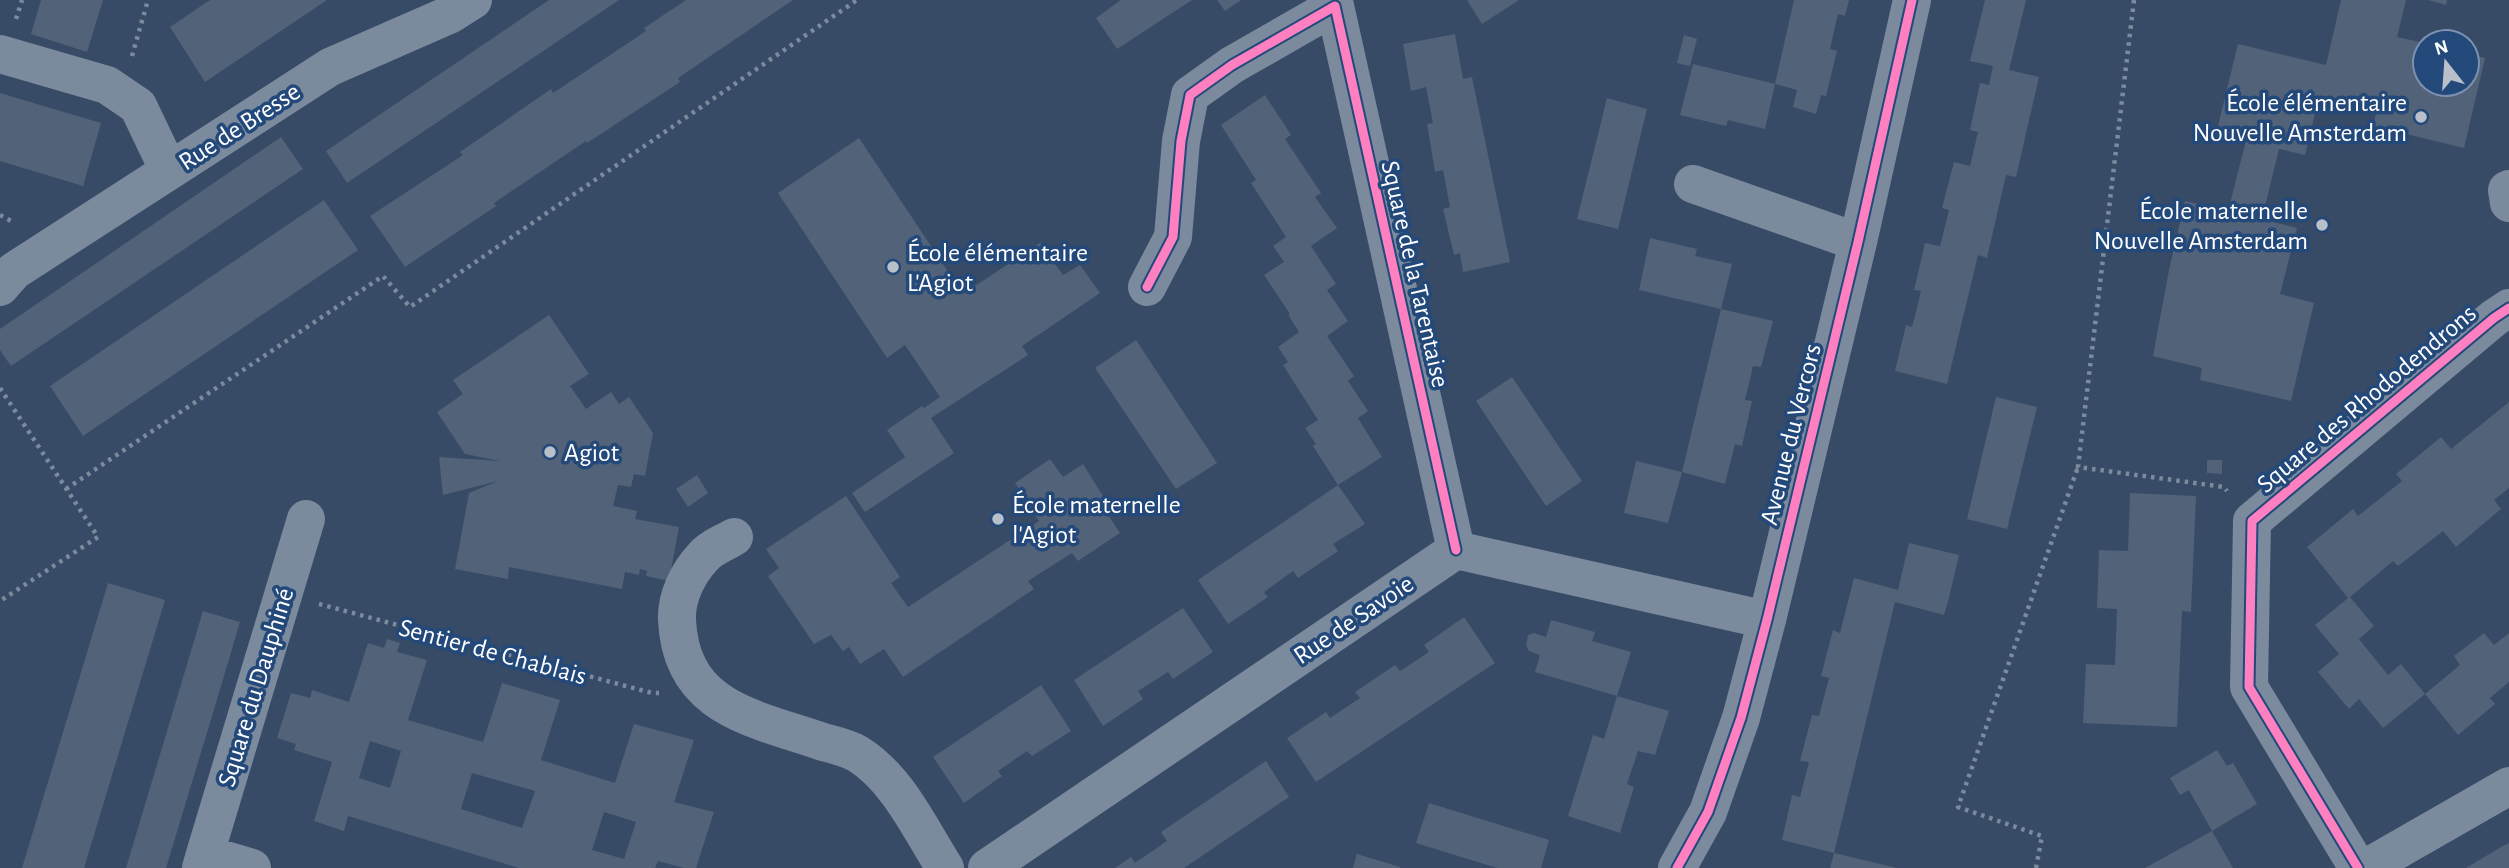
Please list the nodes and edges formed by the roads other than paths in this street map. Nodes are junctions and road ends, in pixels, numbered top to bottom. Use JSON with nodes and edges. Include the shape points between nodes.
{"nodes":[{"id":1,"x":473,"y":0,"type":"edge"},
{"id":2,"x":1912,"y":0,"type":"edge"},
{"id":3,"x":1339,"y":3,"type":"edge"},
{"id":4,"x":0,"y":54,"type":"edge"},
{"id":5,"x":169,"y":171,"type":"junction"},
{"id":6,"x":1693,"y":184,"type":"dead end"},
{"id":7,"x":2509,"y":189,"type":"edge"},
{"id":8,"x":2509,"y":203,"type":"edge"},
{"id":9,"x":1858,"y":242,"type":"junction"},
{"id":10,"x":5,"y":275,"type":"edge"},
{"id":11,"x":1147,"y":287,"type":"dead end"},
{"id":12,"x":2508,"y":306,"type":"edge"},
{"id":13,"x":306,"y":519,"type":"dead end"},
{"id":14,"x":734,"y":537,"type":"dead end"},
{"id":15,"x":1456,"y":550,"type":"junction"},
{"id":16,"x":1767,"y":620,"type":"junction"},
{"id":17,"x":2509,"y":786,"type":"edge"},
{"id":18,"x":203,"y":861,"type":"edge"},
{"id":19,"x":252,"y":868,"type":"edge"},
{"id":20,"x":945,"y":868,"type":"edge"},
{"id":21,"x":987,"y":868,"type":"edge"},
{"id":22,"x":1677,"y":868,"type":"edge"},
{"id":23,"x":2358,"y":868,"type":"edge"},
{"id":24,"x":2366,"y":868,"type":"edge"}],
"edges":[{"from":1,"to":5,"type":"street","name":"Rue de Bresse","via":[[330,67]]},
{"from":2,"to":9,"type":"street","name":"Avenue du Vercors"},
{"from":3,"to":11,"type":"street","name":"Square de la Tarentaise","via":[[1190,95],[1173,237]]},
{"from":3,"to":15,"type":"street","name":"Square de la Tarentaise"},
{"from":4,"to":5,"type":"street","via":[[107,85],[138,106]]},
{"from":5,"to":10,"type":"street","name":"Rue de Bresse"},
{"from":6,"to":9,"type":"street"},
{"from":7,"to":8,"type":"street"},
{"from":9,"to":16,"type":"street","name":"Avenue du Vercors"},
{"from":12,"to":23,"type":"street","name":"Square des Rhododendrons","via":[[2252,521],[2249,687]]},
{"from":13,"to":18,"type":"street","name":"Square du Dauphiné"},
{"from":14,"to":20,"type":"street","via":[[704,555],[685,583],[677,612],[678,640],[690,670],[706,692],[732,711],[857,753],[888,779]]},
{"from":15,"to":16,"type":"street"},
{"from":15,"to":21,"type":"street","name":"Rue de Savoie"},
{"from":16,"to":22,"type":"street","name":"Avenue du Vercors","via":[[1741,718],[1708,812]]},
{"from":17,"to":24,"type":"street"},
{"from":18,"to":19,"type":"street"}]}
